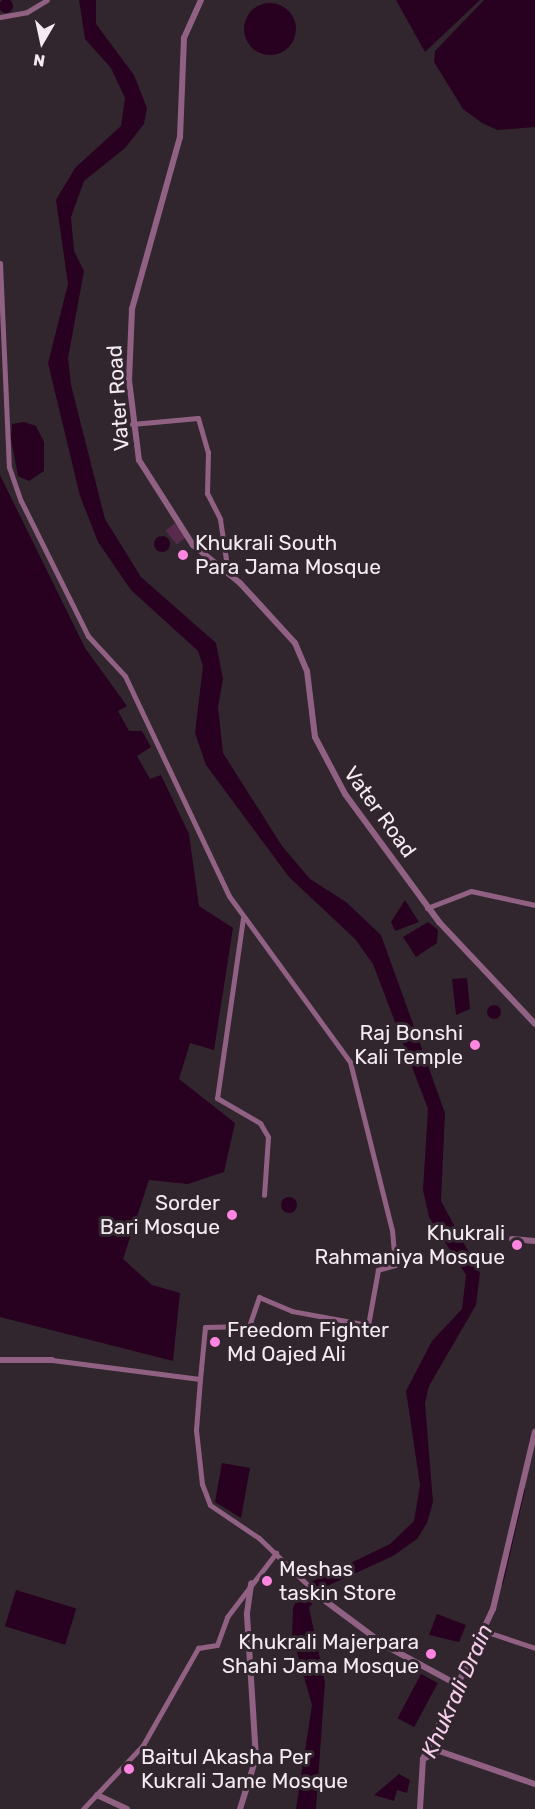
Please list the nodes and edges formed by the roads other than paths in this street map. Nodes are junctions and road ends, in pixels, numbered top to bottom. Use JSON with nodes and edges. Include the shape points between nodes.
{"nodes":[{"id":1,"x":47,"y":0,"type":"edge"},
{"id":2,"x":201,"y":0,"type":"edge"},
{"id":3,"x":0,"y":17,"type":"edge"},
{"id":4,"x":0,"y":263,"type":"edge"},
{"id":5,"x":132,"y":424,"type":"junction"},
{"id":6,"x":228,"y":573,"type":"junction"},
{"id":7,"x":535,"y":905,"type":"edge"},
{"id":8,"x":428,"y":908,"type":"junction"},
{"id":9,"x":243,"y":918,"type":"junction"},
{"id":10,"x":535,"y":1024,"type":"edge"},
{"id":11,"x":264,"y":1195,"type":"dead end"},
{"id":12,"x":512,"y":1239,"type":"dead end"},
{"id":13,"x":535,"y":1241,"type":"edge"},
{"id":14,"x":0,"y":1360,"type":"edge"},
{"id":15,"x":52,"y":1360,"type":"joint"},
{"id":16,"x":200,"y":1379,"type":"junction"},
{"id":17,"x":535,"y":1432,"type":"edge"},
{"id":18,"x":276,"y":1554,"type":"junction"},
{"id":19,"x":251,"y":1583,"type":"junction"},
{"id":20,"x":320,"y":1597,"type":"joint"},
{"id":21,"x":482,"y":1631,"type":"junction"},
{"id":22,"x":535,"y":1648,"type":"edge"},
{"id":23,"x":456,"y":1684,"type":"junction"},
{"id":24,"x":423,"y":1759,"type":"junction"},
{"id":25,"x":535,"y":1784,"type":"edge"},
{"id":26,"x":97,"y":1795,"type":"junction"},
{"id":27,"x":83,"y":1809,"type":"edge"},
{"id":28,"x":128,"y":1809,"type":"edge"},
{"id":29,"x":240,"y":1809,"type":"edge"},
{"id":30,"x":420,"y":1809,"type":"edge"}],
"edges":[{"from":1,"to":3,"type":"street","via":[[27,12]]},
{"from":2,"to":5,"type":"street","name":"Vater Road","via":[[184,38],[180,137],[132,309]]},
{"from":4,"to":9,"type":"street","via":[[9,467],[21,501],[88,636],[125,676]]},
{"from":5,"to":6,"type":"street","name":"Vater Road","via":[[139,460],[163,504],[193,545]]},
{"from":5,"to":6,"type":"street","via":[[198,418],[208,452],[207,493],[220,519]]},
{"from":6,"to":8,"type":"street","name":"Vater Road","via":[[295,643],[307,671],[306,692],[326,764]]},
{"from":7,"to":8,"type":"street","via":[[471,891]]},
{"from":8,"to":10,"type":"street","name":"Vater Road"},
{"from":9,"to":11,"type":"street","via":[[217,1098],[264,1130],[269,1156]]},
{"from":9,"to":16,"type":"street","via":[[335,1036],[357,1079],[366,1135],[386,1195],[395,1265],[378,1270],[368,1324],[291,1311],[259,1297],[249,1326],[205,1327]]},
{"from":12,"to":13,"type":"street"},
{"from":14,"to":15,"type":"street"},
{"from":15,"to":16,"type":"street"},
{"from":16,"to":18,"type":"street","via":[[196,1430],[202,1485],[210,1505]]},
{"from":17,"to":21,"type":"street","via":[[506,1568]]},
{"from":18,"to":19,"type":"street"},
{"from":18,"to":20,"type":"street"},
{"from":19,"to":26,"type":"street","via":[[227,1617],[217,1645],[198,1648],[143,1745]]},
{"from":19,"to":29,"type":"street","via":[[249,1677],[256,1758]]},
{"from":20,"to":23,"type":"street","via":[[386,1646]]},
{"from":21,"to":22,"type":"street"},
{"from":21,"to":23,"type":"street"},
{"from":23,"to":24,"type":"street"},
{"from":24,"to":25,"type":"street","via":[[439,1751]]},
{"from":24,"to":30,"type":"street"},
{"from":26,"to":27,"type":"street"},
{"from":26,"to":28,"type":"street"}]}
